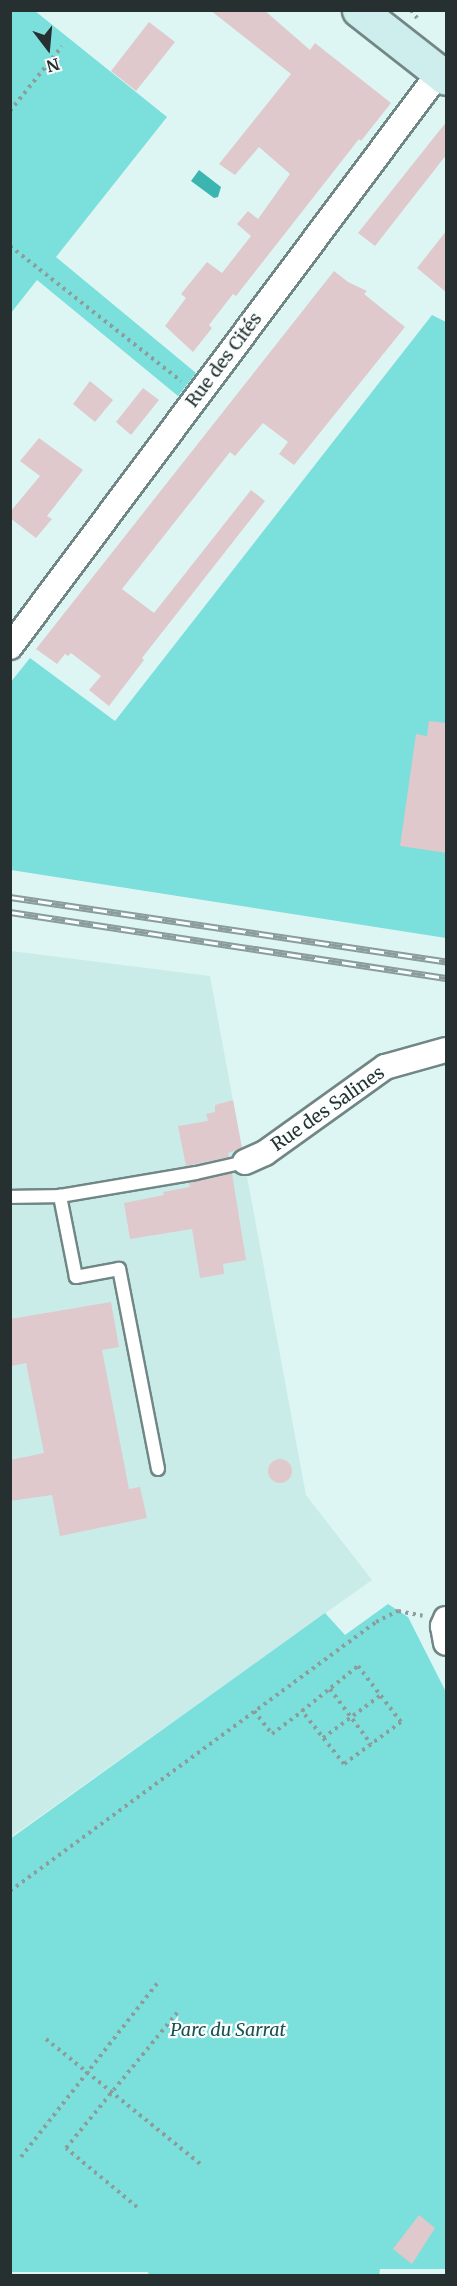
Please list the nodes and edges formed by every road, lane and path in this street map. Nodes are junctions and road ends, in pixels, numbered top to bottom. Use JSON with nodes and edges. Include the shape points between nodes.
{"nodes":[{"id":1,"x":359,"y":10,"type":"edge"},
{"id":2,"x":62,"y":46,"type":"dead end"},
{"id":3,"x":443,"y":75,"type":"edge"},
{"id":4,"x":10,"y":111,"type":"edge"},
{"id":5,"x":10,"y":246,"type":"edge"},
{"id":6,"x":198,"y":394,"type":"junction"},
{"id":7,"x":10,"y":648,"type":"edge"},
{"id":8,"x":447,"y":1050,"type":"edge"},
{"id":9,"x":245,"y":1162,"type":"joint"},
{"id":10,"x":60,"y":1196,"type":"junction"},
{"id":11,"x":10,"y":1197,"type":"edge"},
{"id":12,"x":158,"y":1469,"type":"dead end"},
{"id":13,"x":445,"y":1629,"type":"edge"},
{"id":14,"x":330,"y":1689,"type":"junction"},
{"id":15,"x":381,"y":1695,"type":"junction"},
{"id":16,"x":254,"y":1710,"type":"junction"},
{"id":17,"x":302,"y":1710,"type":"junction"},
{"id":18,"x":351,"y":1717,"type":"junction"},
{"id":19,"x":323,"y":1738,"type":"junction"},
{"id":20,"x":371,"y":1744,"type":"junction"},
{"id":21,"x":10,"y":1891,"type":"edge"},
{"id":22,"x":160,"y":1980,"type":"dead end"},
{"id":23,"x":177,"y":2013,"type":"dead end"},
{"id":24,"x":46,"y":2039,"type":"dead end"},
{"id":25,"x":88,"y":2073,"type":"junction"},
{"id":26,"x":112,"y":2092,"type":"junction"},
{"id":27,"x":21,"y":2157,"type":"dead end"},
{"id":28,"x":203,"y":2166,"type":"dead end"},
{"id":29,"x":137,"y":2207,"type":"dead end"}],
"edges":[{"from":1,"to":3,"type":"main road"},
{"from":2,"to":4,"type":"path"},
{"from":3,"to":6,"type":"street","name":"Rue des Cités"},
{"from":5,"to":6,"type":"path"},
{"from":6,"to":7,"type":"street","name":"Rue des Cités"},
{"from":8,"to":9,"type":"street","name":"Rue des Salines","via":[[385,1067],[265,1153]]},
{"from":9,"to":10,"type":"lane"},
{"from":10,"to":11,"type":"lane"},
{"from":10,"to":12,"type":"lane","via":[[76,1277],[119,1269]]},
{"from":13,"to":16,"type":"path","via":[[419,1614],[398,1611],[376,1622]]},
{"from":14,"to":15,"type":"path","via":[[358,1666]]},
{"from":14,"to":17,"type":"path"},
{"from":14,"to":18,"type":"path"},
{"from":15,"to":18,"type":"path"},
{"from":15,"to":20,"type":"path","via":[[401,1722]]},
{"from":16,"to":17,"type":"path","via":[[272,1734]]},
{"from":16,"to":21,"type":"path"},
{"from":17,"to":19,"type":"path"},
{"from":18,"to":19,"type":"path"},
{"from":18,"to":20,"type":"path"},
{"from":19,"to":20,"type":"path","via":[[344,1764]]},
{"from":22,"to":25,"type":"path"},
{"from":23,"to":26,"type":"path"},
{"from":24,"to":25,"type":"path"},
{"from":25,"to":26,"type":"path"},
{"from":25,"to":27,"type":"path"},
{"from":26,"to":28,"type":"path"},
{"from":26,"to":29,"type":"path","via":[[66,2148]]}]}
